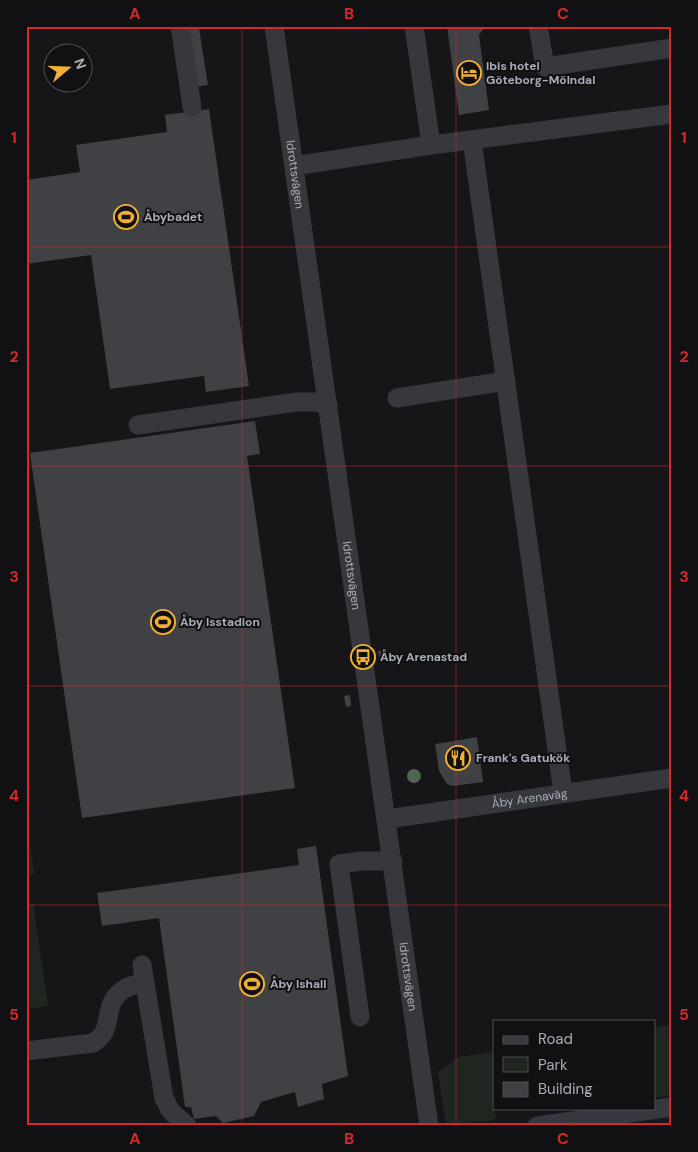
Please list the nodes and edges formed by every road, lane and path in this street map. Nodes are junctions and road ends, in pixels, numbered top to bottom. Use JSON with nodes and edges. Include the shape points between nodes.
{"nodes":[{"id":1,"x":180,"y":26,"type":"edge"},
{"id":2,"x":274,"y":26,"type":"edge"},
{"id":3,"x":414,"y":26,"type":"edge"},
{"id":4,"x":538,"y":26,"type":"edge"},
{"id":5,"x":672,"y":48,"type":"edge"},
{"id":6,"x":192,"y":107,"type":"dead end"},
{"id":7,"x":672,"y":114,"type":"edge"},
{"id":8,"x":472,"y":140,"type":"junction"},
{"id":9,"x":431,"y":145,"type":"junction"},
{"id":10,"x":294,"y":166,"type":"junction"},
{"id":11,"x":506,"y":381,"type":"junction"},
{"id":12,"x":397,"y":398,"type":"dead end"},
{"id":13,"x":328,"y":406,"type":"junction"},
{"id":14,"x":138,"y":425,"type":"dead end"},
{"id":15,"x":672,"y":778,"type":"edge"},
{"id":16,"x":563,"y":794,"type":"junction"},
{"id":17,"x":387,"y":819,"type":"junction"},
{"id":18,"x":393,"y":861,"type":"junction"},
{"id":19,"x":360,"y":1017,"type":"dead end"},
{"id":20,"x":26,"y":1052,"type":"edge"},
{"id":21,"x":672,"y":1107,"type":"edge"},
{"id":22,"x":656,"y":1109,"type":"edge"},
{"id":23,"x":651,"y":1110,"type":"edge"},
{"id":24,"x":187,"y":1126,"type":"edge"},
{"id":25,"x":429,"y":1126,"type":"edge"},
{"id":26,"x":537,"y":1126,"type":"edge"}],
"edges":[{"from":1,"to":6,"type":"street"},
{"from":2,"to":10,"type":"street","name":"Idrottsvägen"},
{"from":3,"to":9,"type":"street"},
{"from":4,"to":5,"type":"street","via":[[545,66]]},
{"from":7,"to":8,"type":"street"},
{"from":8,"to":9,"type":"street"},
{"from":8,"to":11,"type":"street"},
{"from":9,"to":10,"type":"street"},
{"from":10,"to":13,"type":"street","name":"Idrottsvägen"},
{"from":11,"to":12,"type":"street"},
{"from":11,"to":16,"type":"street"},
{"from":13,"to":14,"type":"street","via":[[317,402],[297,402]]},
{"from":13,"to":17,"type":"street","name":"Idrottsvägen"},
{"from":15,"to":16,"type":"street","name":"Åby Arenaväg"},
{"from":16,"to":17,"type":"street","name":"Åby Arenaväg"},
{"from":17,"to":18,"type":"street","name":"Idrottsvägen"},
{"from":18,"to":19,"type":"street","via":[[339,864]]},
{"from":18,"to":25,"type":"street","name":"Idrottsvägen"},
{"from":20,"to":24,"type":"street","via":[[92,1043],[100,1038],[107,1028],[110,1002],[144,974],[164,1098],[170,1110]]},
{"from":21,"to":22,"type":"street"},
{"from":23,"to":26,"type":"street"}]}
